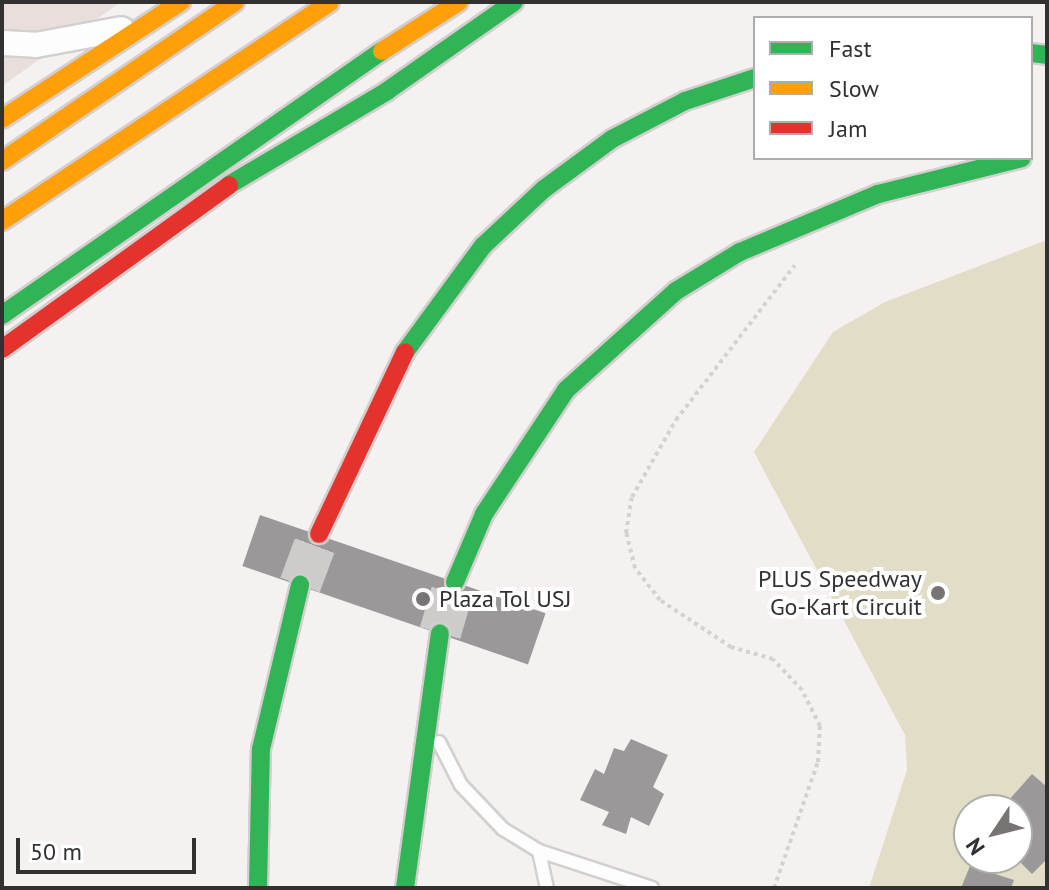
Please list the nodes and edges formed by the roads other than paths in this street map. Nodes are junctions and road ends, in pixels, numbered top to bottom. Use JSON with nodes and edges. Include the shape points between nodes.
{"nodes":[{"id":1,"x":181,"y":2,"type":"edge"},
{"id":2,"x":235,"y":2,"type":"edge"},
{"id":3,"x":330,"y":2,"type":"edge"},
{"id":4,"x":459,"y":2,"type":"edge"},
{"id":5,"x":514,"y":2,"type":"edge"},
{"id":6,"x":154,"y":22,"type":"junction"},
{"id":7,"x":2,"y":43,"type":"edge"},
{"id":8,"x":753,"y":79,"type":"edge"},
{"id":9,"x":2,"y":119,"type":"edge"},
{"id":10,"x":1019,"y":160,"type":"edge"},
{"id":11,"x":2,"y":161,"type":"edge"},
{"id":12,"x":2,"y":221,"type":"edge"},
{"id":13,"x":2,"y":315,"type":"edge"},
{"id":14,"x":2,"y":349,"type":"edge"},
{"id":15,"x":319,"y":534,"type":"tunnel mouth"},
{"id":16,"x":455,"y":582,"type":"tunnel mouth"},
{"id":17,"x":300,"y":585,"type":"tunnel mouth"},
{"id":18,"x":440,"y":633,"type":"tunnel mouth"},
{"id":19,"x":426,"y":705,"type":"junction"},
{"id":20,"x":539,"y":851,"type":"junction"},
{"id":21,"x":258,"y":888,"type":"edge"},
{"id":22,"x":405,"y":888,"type":"edge"},
{"id":23,"x":547,"y":888,"type":"edge"},
{"id":24,"x":652,"y":888,"type":"edge"}],
"edges":[{"from":1,"to":6,"type":"main road"},
{"from":2,"to":11,"type":"main road"},
{"from":3,"to":12,"type":"main road"},
{"from":4,"to":13,"type":"main road"},
{"from":5,"to":14,"type":"main road","via":[[387,91],[218,192]]},
{"from":6,"to":7,"type":"street","via":[[36,45]]},
{"from":6,"to":9,"type":"main road"},
{"from":8,"to":15,"type":"main road","via":[[685,101],[612,139],[544,189],[483,246],[430,311],[386,382]]},
{"from":10,"to":16,"type":"main road","via":[[878,194],[740,252],[676,291],[618,337],[557,402],[484,514]]},
{"from":17,"to":21,"type":"main road","via":[[261,749]]},
{"from":18,"to":19,"type":"main road"},
{"from":19,"to":20,"type":"lane","via":[[461,785],[503,829]]},
{"from":19,"to":22,"type":"main road"},
{"from":20,"to":23,"type":"lane"},
{"from":20,"to":24,"type":"lane"}]}
